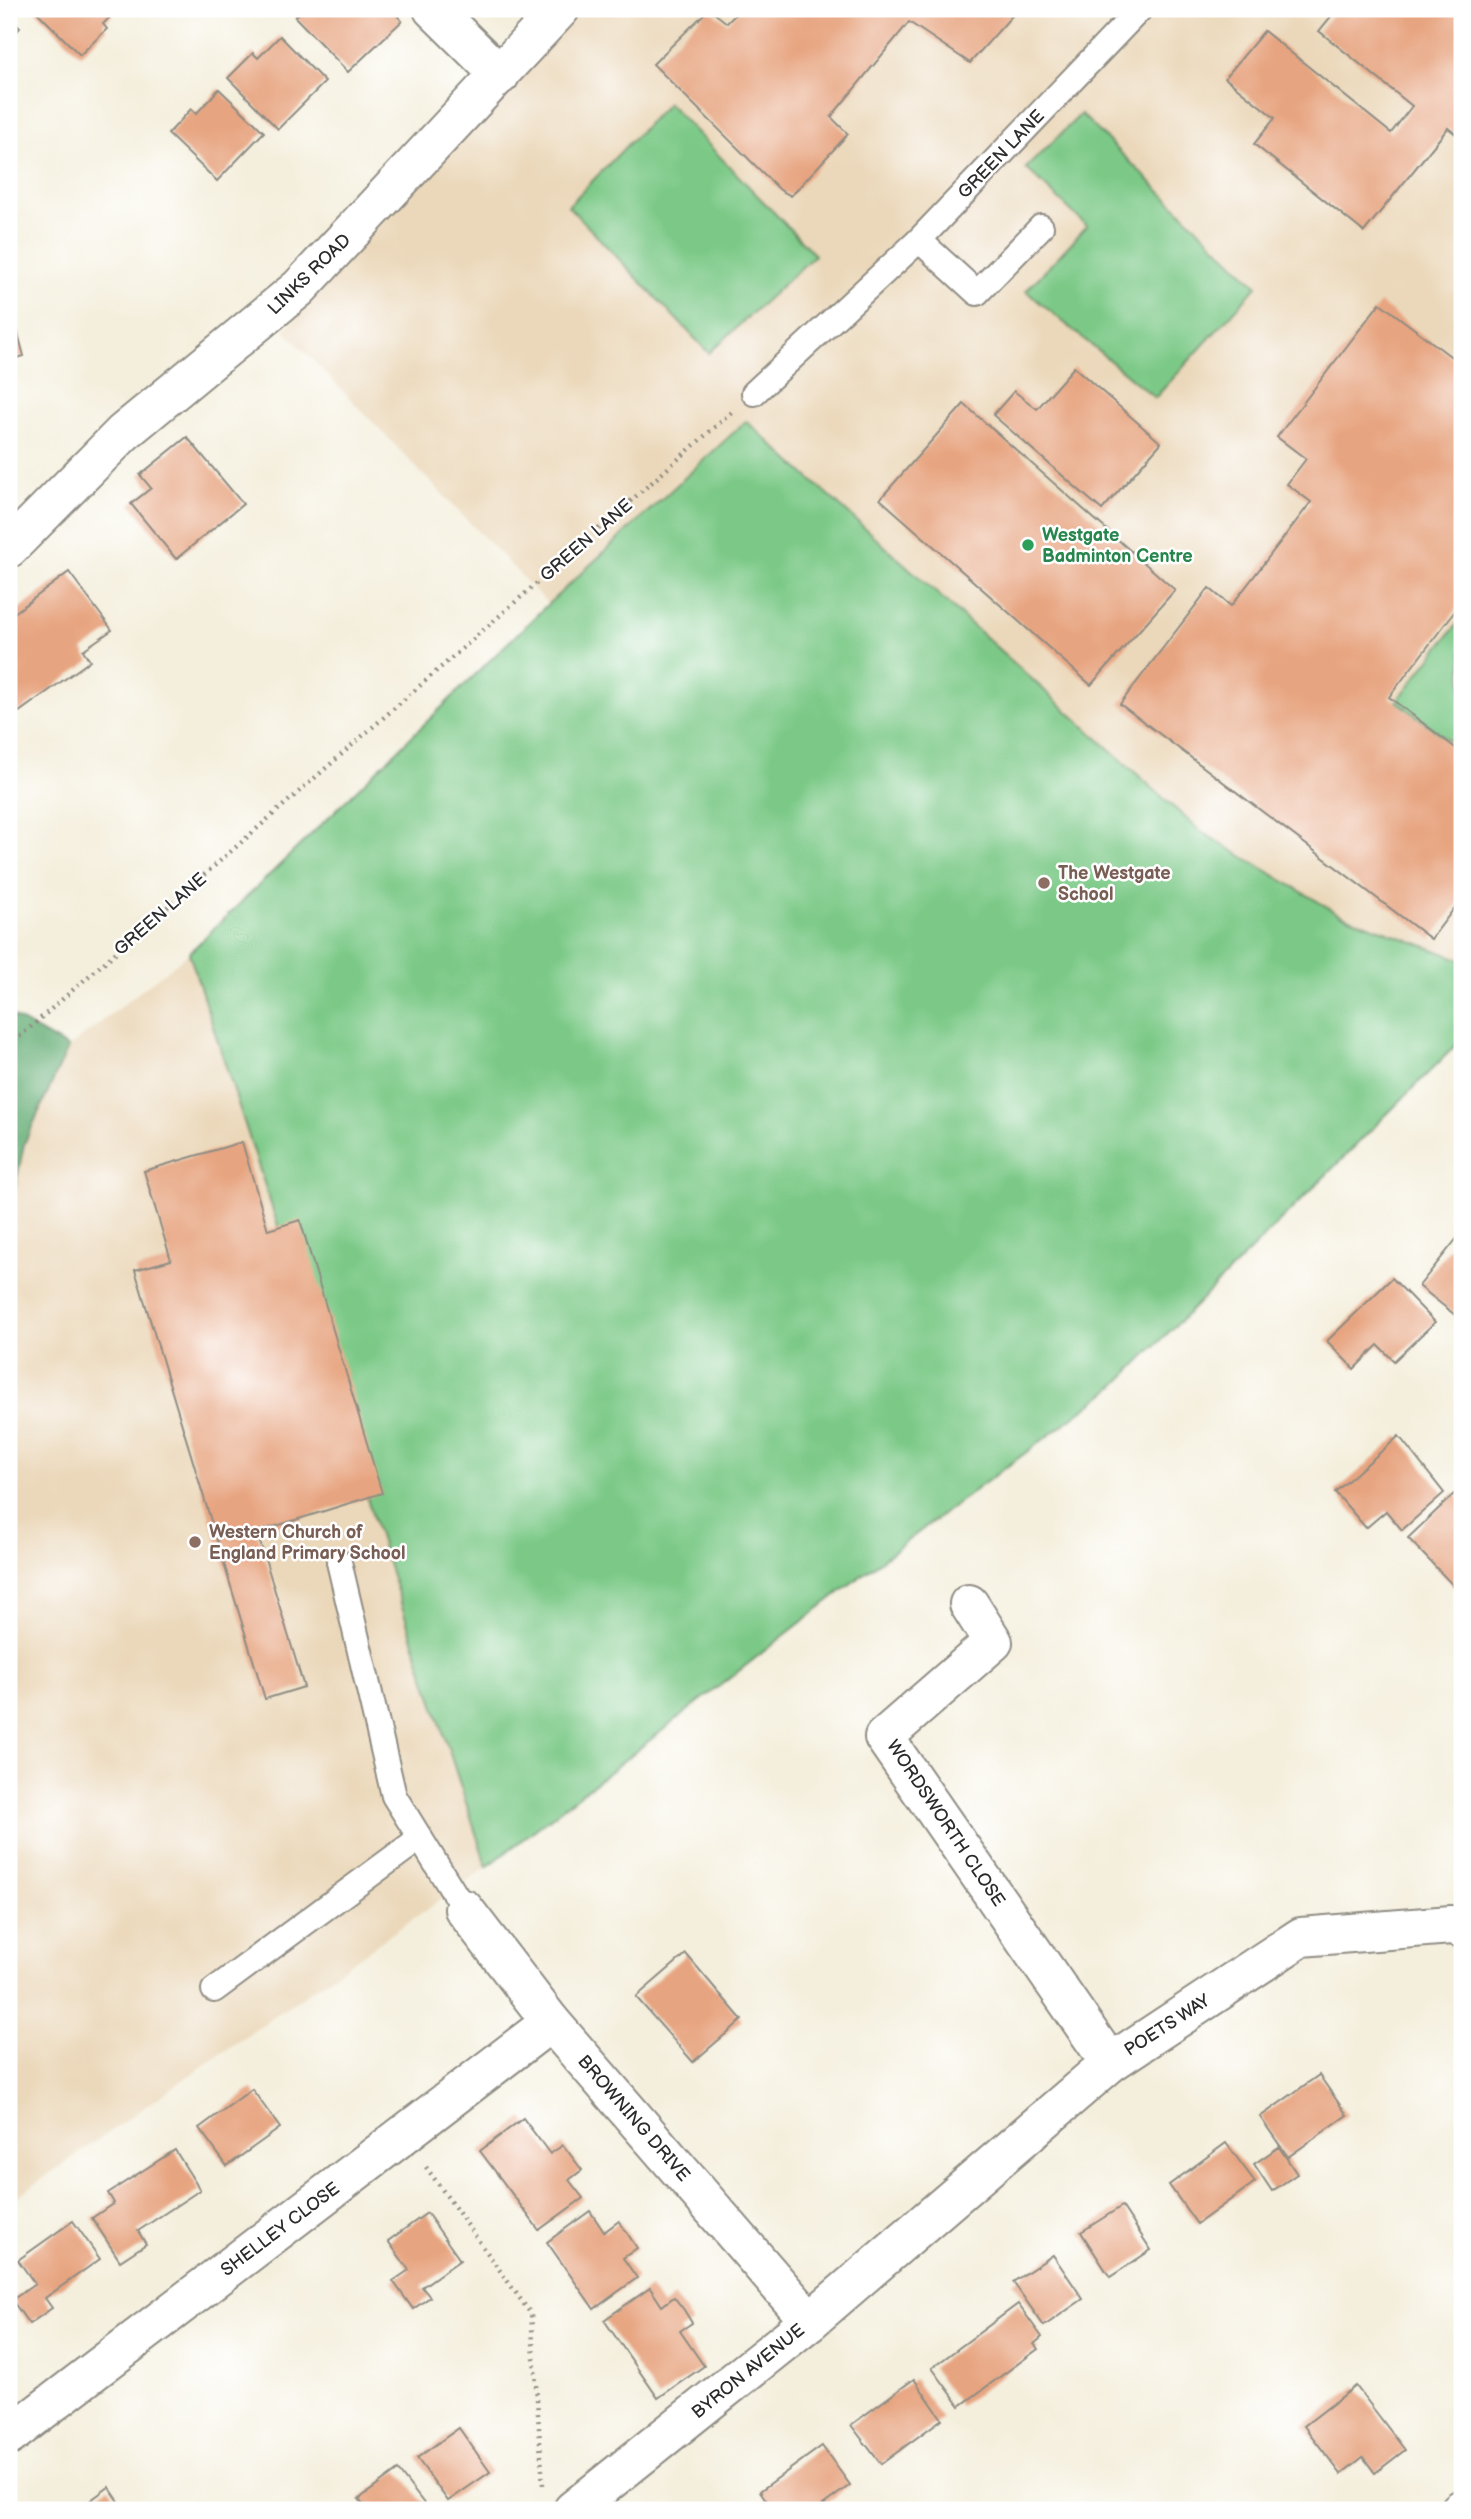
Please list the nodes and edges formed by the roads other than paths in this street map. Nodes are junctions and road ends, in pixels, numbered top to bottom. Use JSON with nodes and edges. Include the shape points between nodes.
{"nodes":[{"id":1,"x":433,"y":9,"type":"edge"},
{"id":2,"x":560,"y":9,"type":"edge"},
{"id":3,"x":1140,"y":9,"type":"edge"},
{"id":4,"x":500,"y":75,"type":"junction"},
{"id":5,"x":1041,"y":227,"type":"dead end"},
{"id":6,"x":919,"y":240,"type":"junction"},
{"id":7,"x":754,"y":393,"type":"road end"},
{"id":8,"x":9,"y":548,"type":"edge"},
{"id":9,"x":339,"y":1562,"type":"dead end"},
{"id":10,"x":969,"y":1604,"type":"dead end"},
{"id":11,"x":420,"y":1838,"type":"junction"},
{"id":12,"x":464,"y":1909,"type":"joint"},
{"id":13,"x":1462,"y":1928,"type":"edge"},
{"id":14,"x":214,"y":1990,"type":"dead end"},
{"id":15,"x":551,"y":2022,"type":"junction"},
{"id":16,"x":1110,"y":2063,"type":"junction"},
{"id":17,"x":918,"y":2228,"type":"joint"},
{"id":18,"x":810,"y":2321,"type":"junction"},
{"id":19,"x":9,"y":2436,"type":"edge"},
{"id":20,"x":559,"y":2504,"type":"edge"}],
"edges":[{"from":1,"to":4,"type":"street"},
{"from":2,"to":4,"type":"street","name":"LINKS ROAD"},
{"from":3,"to":6,"type":"lane","name":"GREEN LANE"},
{"from":4,"to":8,"type":"street","name":"LINKS ROAD","via":[[299,288],[123,433]]},
{"from":5,"to":6,"type":"lane","via":[[977,293]]},
{"from":6,"to":7,"type":"lane","name":"GREEN LANE"},
{"from":9,"to":11,"type":"lane","via":[[394,1796]]},
{"from":10,"to":16,"type":"street","name":"WORDSWORTH CLOSE","via":[[993,1642],[884,1737]]},
{"from":11,"to":12,"type":"lane"},
{"from":11,"to":14,"type":"lane"},
{"from":12,"to":15,"type":"street","name":"BROWNING DRIVE"},
{"from":13,"to":16,"type":"street","name":"POETS WAY","via":[[1451,1925],[1301,1937]]},
{"from":15,"to":18,"type":"street","name":"BROWNING DRIVE"},
{"from":15,"to":19,"type":"street","name":"SHELLEY CLOSE"},
{"from":16,"to":17,"type":"street","name":"POETS WAY"},
{"from":17,"to":18,"type":"street","name":"BYRON AVENUE"},
{"from":18,"to":20,"type":"street","name":"BYRON AVENUE"}]}
